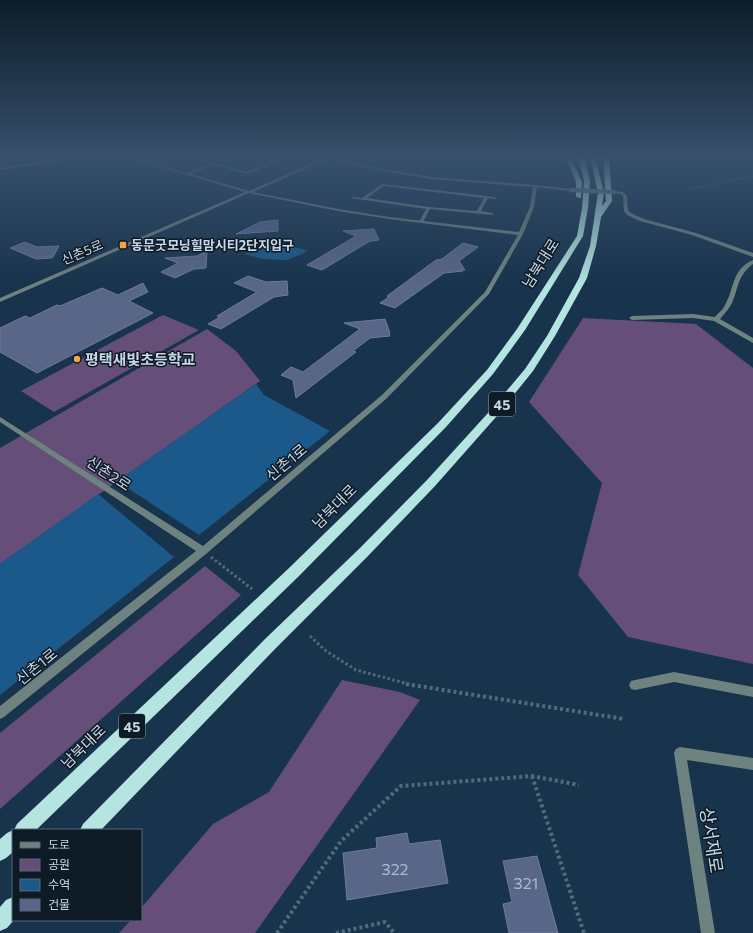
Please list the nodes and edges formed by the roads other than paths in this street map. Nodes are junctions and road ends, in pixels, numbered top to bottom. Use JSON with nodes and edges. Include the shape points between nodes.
{"nodes":[{"id":1,"x":232,"y":200,"type":"edge"},
{"id":2,"x":286,"y":200,"type":"edge"},
{"id":3,"x":367,"y":200,"type":"edge"},
{"id":4,"x":485,"y":200,"type":"edge"},
{"id":5,"x":533,"y":200,"type":"edge"},
{"id":6,"x":578,"y":200,"type":"edge"},
{"id":7,"x":586,"y":200,"type":"edge"},
{"id":8,"x":600,"y":200,"type":"edge"},
{"id":9,"x":609,"y":200,"type":"edge"},
{"id":10,"x":625,"y":200,"type":"edge"},
{"id":11,"x":429,"y":208,"type":"junction"},
{"id":12,"x":478,"y":212,"type":"junction"},
{"id":13,"x":491,"y":214,"type":"dead end"},
{"id":14,"x":597,"y":217,"type":"junction"},
{"id":15,"x":583,"y":221,"type":"junction"},
{"id":16,"x":421,"y":222,"type":"junction"},
{"id":17,"x":521,"y":234,"type":"junction"},
{"id":18,"x":753,"y":255,"type":"edge"},
{"id":19,"x":753,"y":262,"type":"edge"},
{"id":20,"x":0,"y":300,"type":"edge"},
{"id":21,"x":632,"y":318,"type":"dead end"},
{"id":22,"x":716,"y":319,"type":"junction"},
{"id":23,"x":753,"y":341,"type":"edge"},
{"id":24,"x":0,"y":418,"type":"edge"},
{"id":25,"x":203,"y":551,"type":"junction"},
{"id":26,"x":635,"y":685,"type":"dead end"},
{"id":27,"x":753,"y":692,"type":"edge"},
{"id":28,"x":0,"y":713,"type":"edge"},
{"id":29,"x":753,"y":764,"type":"edge"},
{"id":30,"x":24,"y":829,"type":"edge"},
{"id":31,"x":90,"y":829,"type":"edge"},
{"id":32,"x":12,"y":840,"type":"edge"},
{"id":33,"x":0,"y":852,"type":"edge"},
{"id":34,"x":12,"y":908,"type":"edge"},
{"id":35,"x":0,"y":921,"type":"edge"},
{"id":36,"x":708,"y":933,"type":"edge"}],
"edges":[{"from":1,"to":20,"type":"street","name":"신촌5로"},
{"from":2,"to":16,"type":"street"},
{"from":3,"to":11,"type":"street"},
{"from":4,"to":12,"type":"street"},
{"from":5,"to":17,"type":"street","name":"신촌1로"},
{"from":6,"to":15,"type":"highway","via":[[578,215]]},
{"from":7,"to":15,"type":"highway","name":"남북대로","number":"45"},
{"from":8,"to":14,"type":"highway","number":"45"},
{"from":9,"to":14,"type":"highway"},
{"from":10,"to":18,"type":"street","bridge":true,"via":[[629,214],[642,220],[694,234]]},
{"from":11,"to":12,"type":"street"},
{"from":11,"to":16,"type":"street"},
{"from":12,"to":13,"type":"street"},
{"from":14,"to":31,"type":"highway","number":"45","via":[[593,246],[582,278],[551,336],[528,371],[492,415],[364,552],[270,644]]},
{"from":15,"to":30,"type":"highway","name":"남북대로","number":"45","via":[[580,236],[521,330],[490,372],[442,425],[293,573]]},
{"from":16,"to":17,"type":"street"},
{"from":17,"to":25,"type":"street","name":"신촌1로","via":[[487,292],[384,397]]},
{"from":19,"to":22,"type":"street","via":[[742,269],[734,283],[730,303]]},
{"from":21,"to":22,"type":"street","via":[[693,316]]},
{"from":22,"to":23,"type":"street"},
{"from":24,"to":25,"type":"street","name":"신촌2로"},
{"from":25,"to":28,"type":"street","name":"신촌1로"},
{"from":26,"to":27,"type":"street","via":[[674,677]]},
{"from":29,"to":36,"type":"street","name":"상서재로","via":[[680,753]]},
{"from":32,"to":33,"type":"highway"},
{"from":34,"to":35,"type":"highway"}]}
